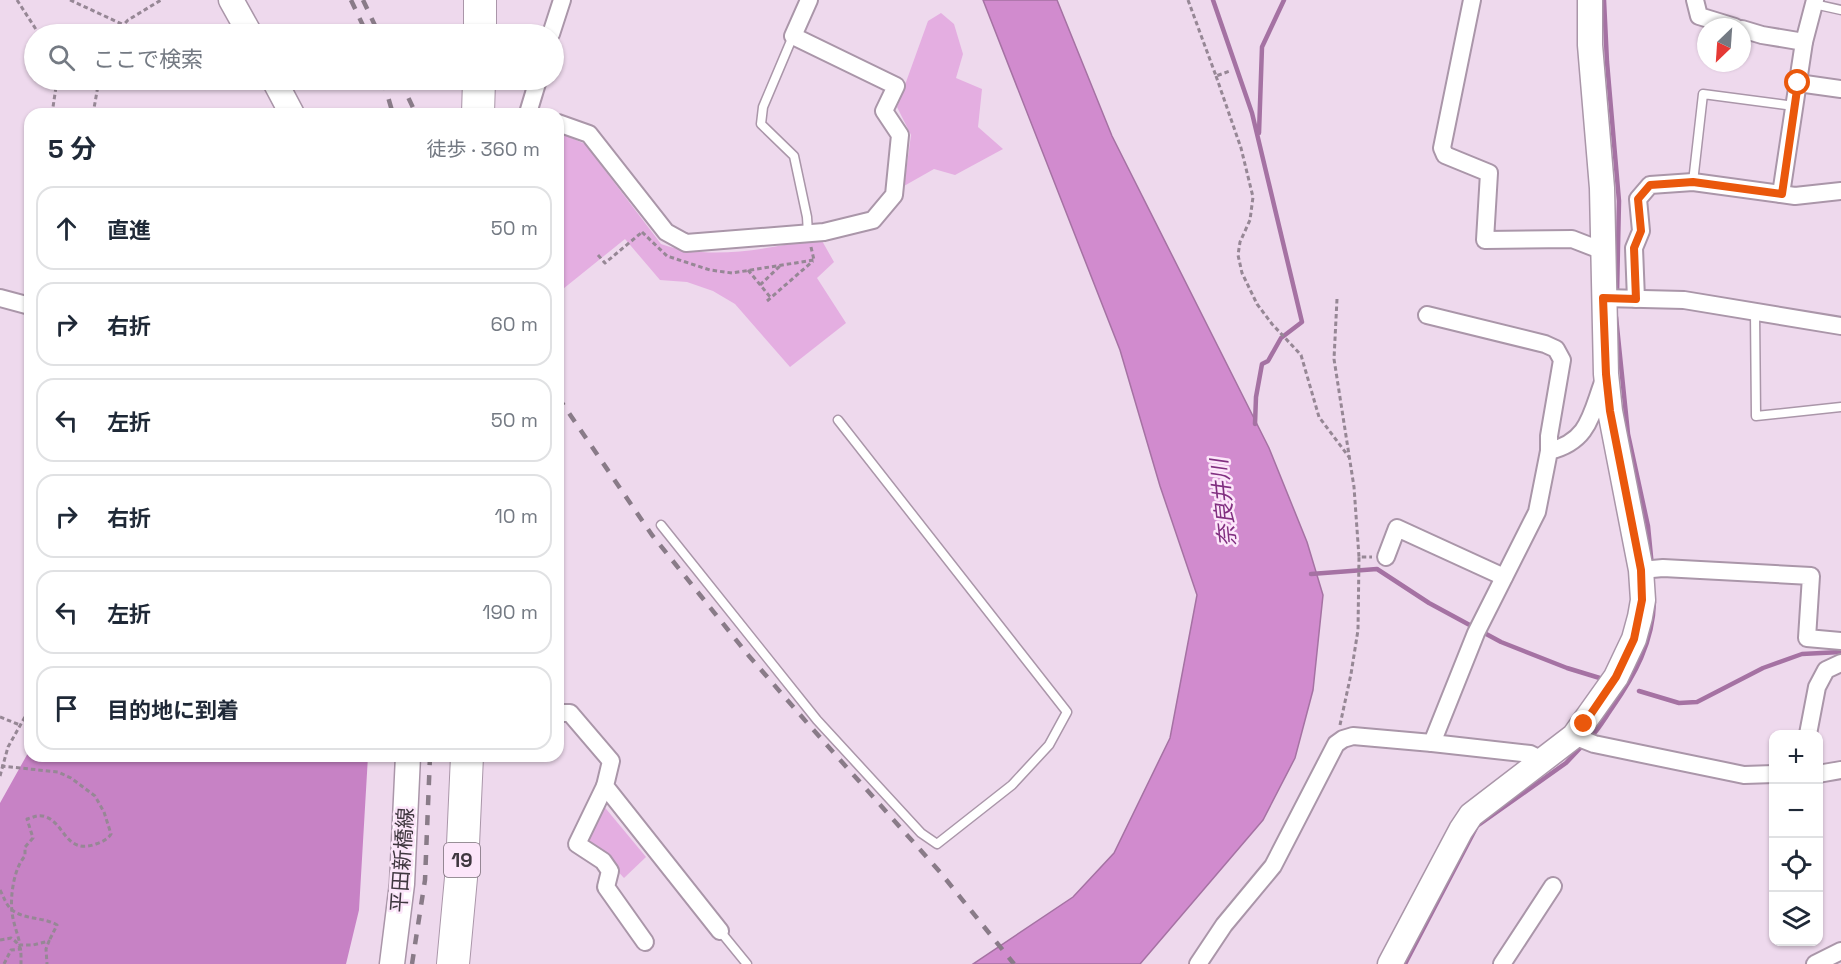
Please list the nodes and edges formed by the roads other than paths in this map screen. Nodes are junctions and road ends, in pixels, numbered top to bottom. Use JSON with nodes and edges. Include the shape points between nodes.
{"nodes":[{"id":1,"x":231,"y":0,"type":"edge"},
{"id":2,"x":480,"y":0,"type":"edge"},
{"id":3,"x":562,"y":0,"type":"edge"},
{"id":4,"x":809,"y":0,"type":"edge"},
{"id":5,"x":1472,"y":0,"type":"edge"},
{"id":6,"x":1590,"y":0,"type":"edge"},
{"id":7,"x":1695,"y":0,"type":"edge"},
{"id":8,"x":1814,"y":2,"type":"edge"},
{"id":9,"x":1841,"y":10,"type":"edge"},
{"id":10,"x":1706,"y":18,"type":"edge"},
{"id":11,"x":244,"y":24,"type":"edge"},
{"id":12,"x":480,"y":24,"type":"edge"},
{"id":13,"x":554,"y":24,"type":"edge"},
{"id":14,"x":1751,"y":32,"type":"edge"},
{"id":15,"x":793,"y":36,"type":"junction"},
{"id":16,"x":1804,"y":42,"type":"junction"},
{"id":17,"x":1798,"y":83,"type":"junction"},
{"id":18,"x":1841,"y":89,"type":"edge"},
{"id":19,"x":279,"y":90,"type":"edge"},
{"id":20,"x":479,"y":90,"type":"edge"},
{"id":21,"x":535,"y":90,"type":"edge"},
{"id":22,"x":1794,"y":106,"type":"junction"},
{"id":23,"x":289,"y":108,"type":"edge"},
{"id":24,"x":478,"y":108,"type":"edge"},
{"id":25,"x":529,"y":108,"type":"edge"},
{"id":26,"x":564,"y":125,"type":"edge"},
{"id":27,"x":1693,"y":182,"type":"junction"},
{"id":28,"x":1841,"y":191,"type":"edge"},
{"id":29,"x":1782,"y":194,"type":"junction"},
{"id":30,"x":808,"y":233,"type":"junction"},
{"id":31,"x":1603,"y":251,"type":"junction"},
{"id":32,"x":0,"y":298,"type":"edge"},
{"id":33,"x":1619,"y":298,"type":"junction"},
{"id":34,"x":24,"y":304,"type":"edge"},
{"id":35,"x":1755,"y":312,"type":"junction"},
{"id":36,"x":1427,"y":315,"type":"dead end"},
{"id":37,"x":1841,"y":326,"type":"edge"},
{"id":38,"x":1606,"y":374,"type":"junction"},
{"id":39,"x":1841,"y":407,"type":"edge"},
{"id":40,"x":838,"y":420,"type":"dead end"},
{"id":41,"x":1549,"y":451,"type":"junction"},
{"id":42,"x":661,"y":525,"type":"dead end"},
{"id":43,"x":1386,"y":557,"type":"dead end"},
{"id":44,"x":1651,"y":569,"type":"junction"},
{"id":45,"x":1504,"y":577,"type":"junction"},
{"id":46,"x":1841,"y":641,"type":"edge"},
{"id":47,"x":1841,"y":663,"type":"edge"},
{"id":48,"x":564,"y":713,"type":"edge"},
{"id":49,"x":1809,"y":730,"type":"edge"},
{"id":50,"x":1584,"y":740,"type":"junction"},
{"id":51,"x":1432,"y":742,"type":"junction"},
{"id":52,"x":1542,"y":760,"type":"junction"},
{"id":53,"x":408,"y":762,"type":"edge"},
{"id":54,"x":467,"y":762,"type":"edge"},
{"id":55,"x":1841,"y":770,"type":"edge"},
{"id":56,"x":1823,"y":773,"type":"edge"},
{"id":57,"x":1769,"y":774,"type":"edge"},
{"id":58,"x":605,"y":786,"type":"junction"},
{"id":59,"x":1553,"y":886,"type":"dead end"},
{"id":60,"x":720,"y":931,"type":"joint"},
{"id":61,"x":645,"y":942,"type":"dead end"},
{"id":62,"x":1841,"y":951,"type":"edge"},
{"id":63,"x":392,"y":964,"type":"edge"},
{"id":64,"x":453,"y":964,"type":"edge"},
{"id":65,"x":747,"y":964,"type":"edge"},
{"id":66,"x":1198,"y":964,"type":"edge"},
{"id":67,"x":1390,"y":964,"type":"edge"},
{"id":68,"x":1502,"y":964,"type":"edge"},
{"id":69,"x":1815,"y":964,"type":"edge"}],
"edges":[{"from":1,"to":11,"type":"street"},
{"from":2,"to":12,"type":"highway"},
{"from":3,"to":13,"type":"street"},
{"from":4,"to":15,"type":"street"},
{"from":5,"to":31,"type":"street","via":[[1442,148],[1445,155],[1489,173],[1485,240],[1572,238]]},
{"from":6,"to":31,"type":"street"},
{"from":7,"to":10,"type":"street","via":[[1699,16]]},
{"from":8,"to":9,"type":"lane"},
{"from":8,"to":16,"type":"street"},
{"from":14,"to":16,"type":"street"},
{"from":15,"to":30,"type":"lane","via":[[763,107],[761,124],[794,156]]},
{"from":15,"to":30,"type":"street","via":[[896,87],[884,111],[900,135],[894,195],[873,220]]},
{"from":16,"to":17,"type":"street"},
{"from":17,"to":18,"type":"street"},
{"from":17,"to":22,"type":"street"},
{"from":19,"to":23,"type":"street"},
{"from":20,"to":24,"type":"highway"},
{"from":21,"to":25,"type":"street"},
{"from":22,"to":27,"type":"lane","via":[[1703,94]]},
{"from":22,"to":29,"type":"street"},
{"from":26,"to":30,"type":"street","via":[[589,134],[666,232],[686,243]]},
{"from":27,"to":29,"type":"street"},
{"from":27,"to":33,"type":"street","via":[[1650,185],[1638,199],[1641,231]]},
{"from":28,"to":29,"type":"street"},
{"from":31,"to":33,"type":"street"},
{"from":32,"to":34,"type":"street"},
{"from":33,"to":35,"type":"street","via":[[1684,300]]},
{"from":33,"to":38,"type":"street"},
{"from":35,"to":37,"type":"street"},
{"from":35,"to":39,"type":"lane","via":[[1756,416]]},
{"from":36,"to":41,"type":"street","via":[[1556,349],[1562,360]]},
{"from":38,"to":41,"type":"street","via":[[1588,423],[1577,438],[1566,447]]},
{"from":38,"to":44,"type":"street","via":[[1610,411]]},
{"from":40,"to":42,"type":"lane","via":[[1067,712],[1049,745],[1012,785],[937,844],[921,833],[817,720]]},
{"from":41,"to":45,"type":"street","via":[[1537,512]]},
{"from":43,"to":45,"type":"street","via":[[1397,528]]},
{"from":44,"to":46,"type":"street","via":[[1811,576],[1806,638]]},
{"from":44,"to":50,"type":"street","via":[[1634,639]]},
{"from":45,"to":51,"type":"street"},
{"from":47,"to":49,"type":"street","via":[[1826,670],[1817,687]]},
{"from":48,"to":58,"type":"street","via":[[570,713],[611,761]]},
{"from":50,"to":52,"type":"street"},
{"from":50,"to":57,"type":"street","via":[[1744,775]]},
{"from":51,"to":52,"type":"street","via":[[1530,754]]},
{"from":51,"to":66,"type":"street","via":[[1353,736],[1336,744],[1273,866],[1224,925]]},
{"from":52,"to":67,"type":"street","via":[[1471,815]]},
{"from":53,"to":63,"type":"street","name":"平田新橋線","via":[[402,884]]},
{"from":54,"to":64,"type":"highway","number":"19"},
{"from":55,"to":56,"type":"street"},
{"from":58,"to":60,"type":"street"},
{"from":58,"to":61,"type":"street","via":[[577,844],[603,861],[610,872],[606,887]]},
{"from":59,"to":68,"type":"street"},
{"from":60,"to":65,"type":"lane"},
{"from":62,"to":69,"type":"street"}]}
